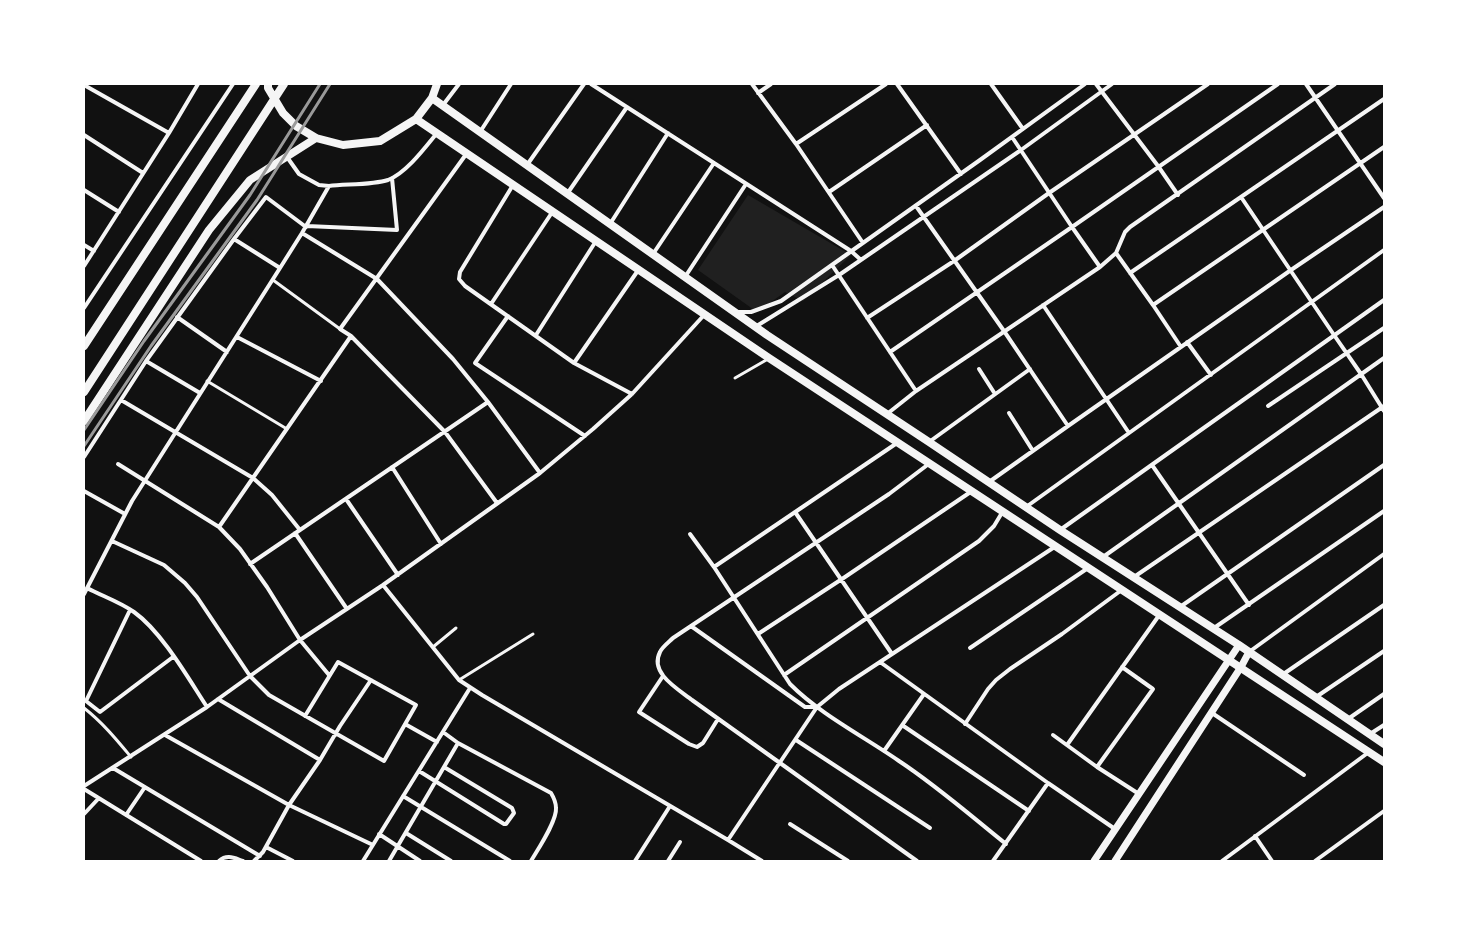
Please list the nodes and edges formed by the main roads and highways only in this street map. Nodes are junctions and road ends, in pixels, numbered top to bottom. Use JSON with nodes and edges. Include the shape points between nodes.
{"nodes":[{"id":1,"x":256,"y":84,"type":"edge"},
{"id":2,"x":268,"y":84,"type":"edge"},
{"id":3,"x":284,"y":84,"type":"edge"},
{"id":4,"x":437,"y":84,"type":"edge"},
{"id":5,"x":432,"y":98,"type":"junction"},
{"id":6,"x":416,"y":119,"type":"junction"},
{"id":7,"x":316,"y":138,"type":"junction"},
{"id":8,"x":84,"y":346,"type":"edge"},
{"id":9,"x":84,"y":392,"type":"edge"},
{"id":10,"x":84,"y":421,"type":"edge"},
{"id":11,"x":1384,"y":744,"type":"edge"},
{"id":12,"x":1384,"y":762,"type":"edge"}],
"edges":[{"from":1,"to":8,"type":"main road"},
{"from":2,"to":7,"type":"main road","via":[[283,113],[296,126]]},
{"from":3,"to":9,"type":"main road"},
{"from":4,"to":5,"type":"main road"},
{"from":5,"to":6,"type":"main road"},
{"from":5,"to":11,"type":"main road","via":[[755,327],[1060,530],[1214,628]]},
{"from":6,"to":7,"type":"main road","via":[[380,141],[343,145]]},
{"from":6,"to":12,"type":"main road","via":[[770,358]]},
{"from":7,"to":10,"type":"main road","via":[[250,180],[209,230]]}]}
